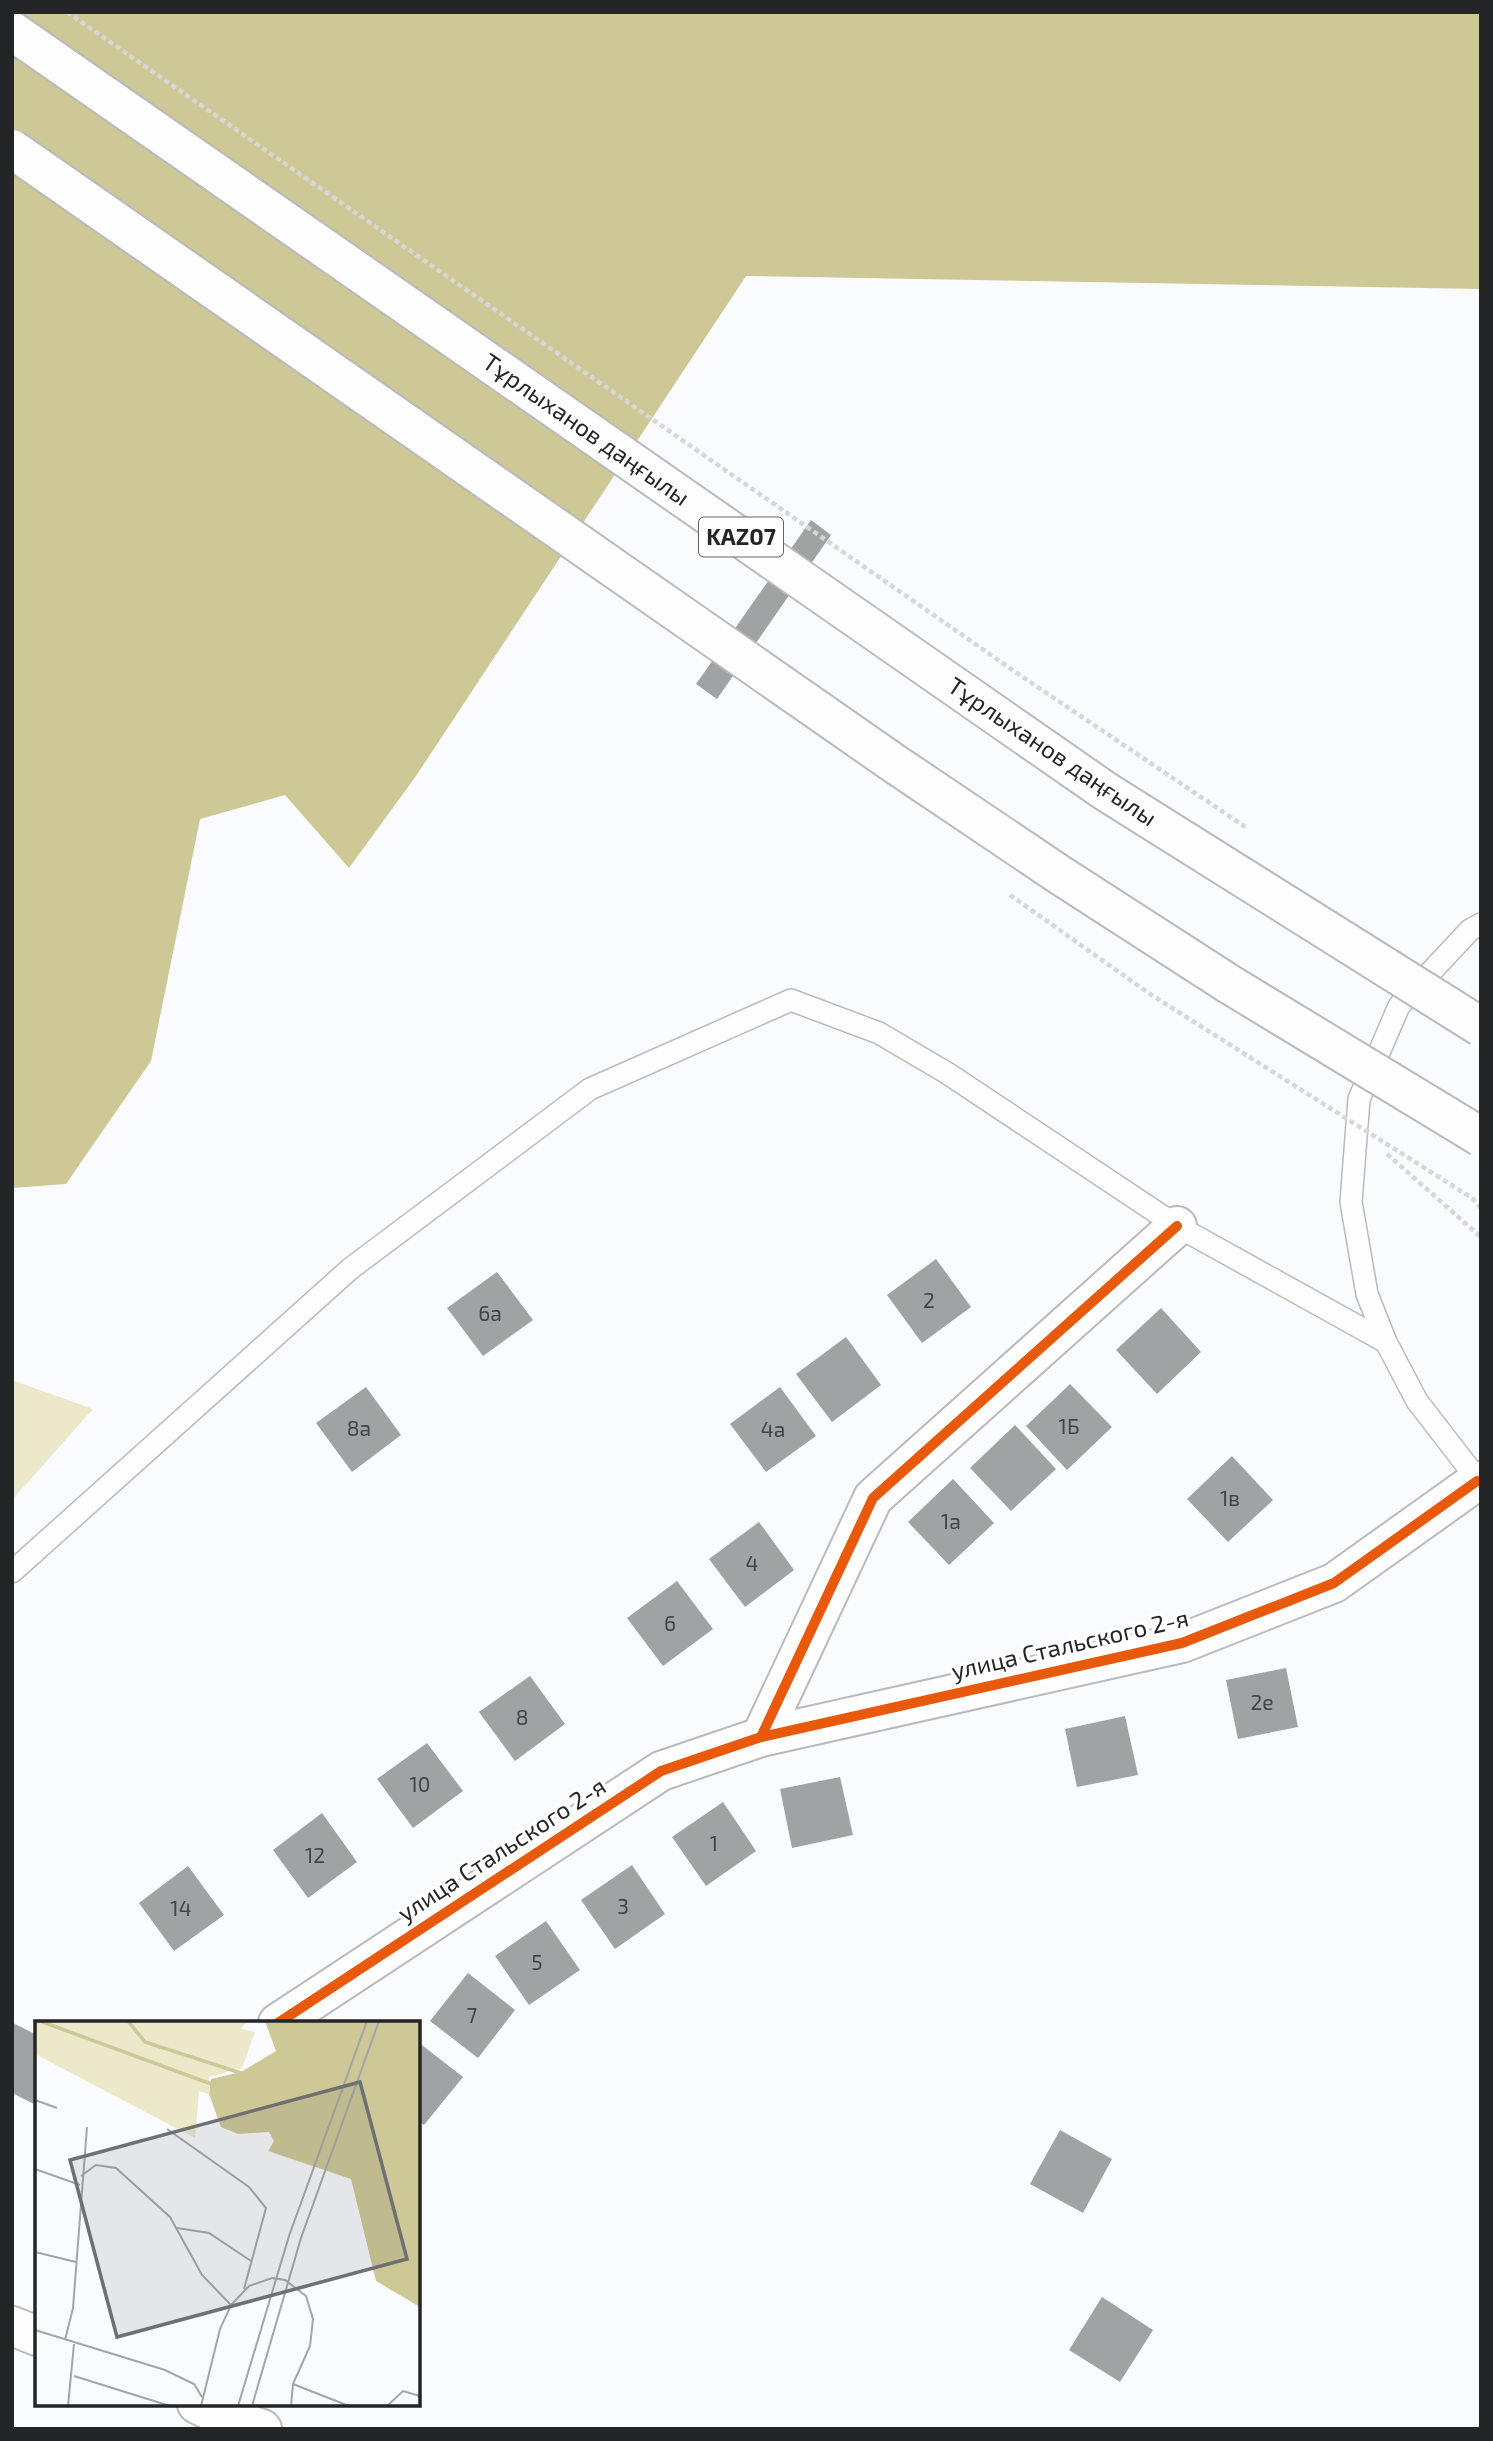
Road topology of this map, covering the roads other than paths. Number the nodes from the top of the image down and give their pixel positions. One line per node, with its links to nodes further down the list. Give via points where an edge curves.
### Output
1 (12, 31): 4 (main road, Тұрлыханов даңғылы / KAZ07, bridge, via 1105,791)
2 (12, 149): 5 (main road, bridge, via 1060,875)
3 (1481, 924): 7 (lane, via 1470,930 1399,1006 1359,1099 1351,1202 1367,1294)
4 (1481, 1027)
5 (1481, 1137)
6 (1177, 1226): 7 (lane); 9 (lane, via 879,1033 792,1000 590,1089 351,1269); 10 (main road, via 873,1498)
7 (1386, 1342): 8 (lane, via 1417,1401)
8 (1479, 1483): 10 (main road, улица Стальского 2-я, via 1334,1583 1182,1643)
9 (12, 1572)
10 (761, 1737): 11 (main road, улица Стальского 2-я, via 661,1771)
11 (281, 2021)
12 (12, 2326): 13 (main road)
13 (35, 2335)
14 (207, 2416): 15 (main road)
15 (262, 2429)

